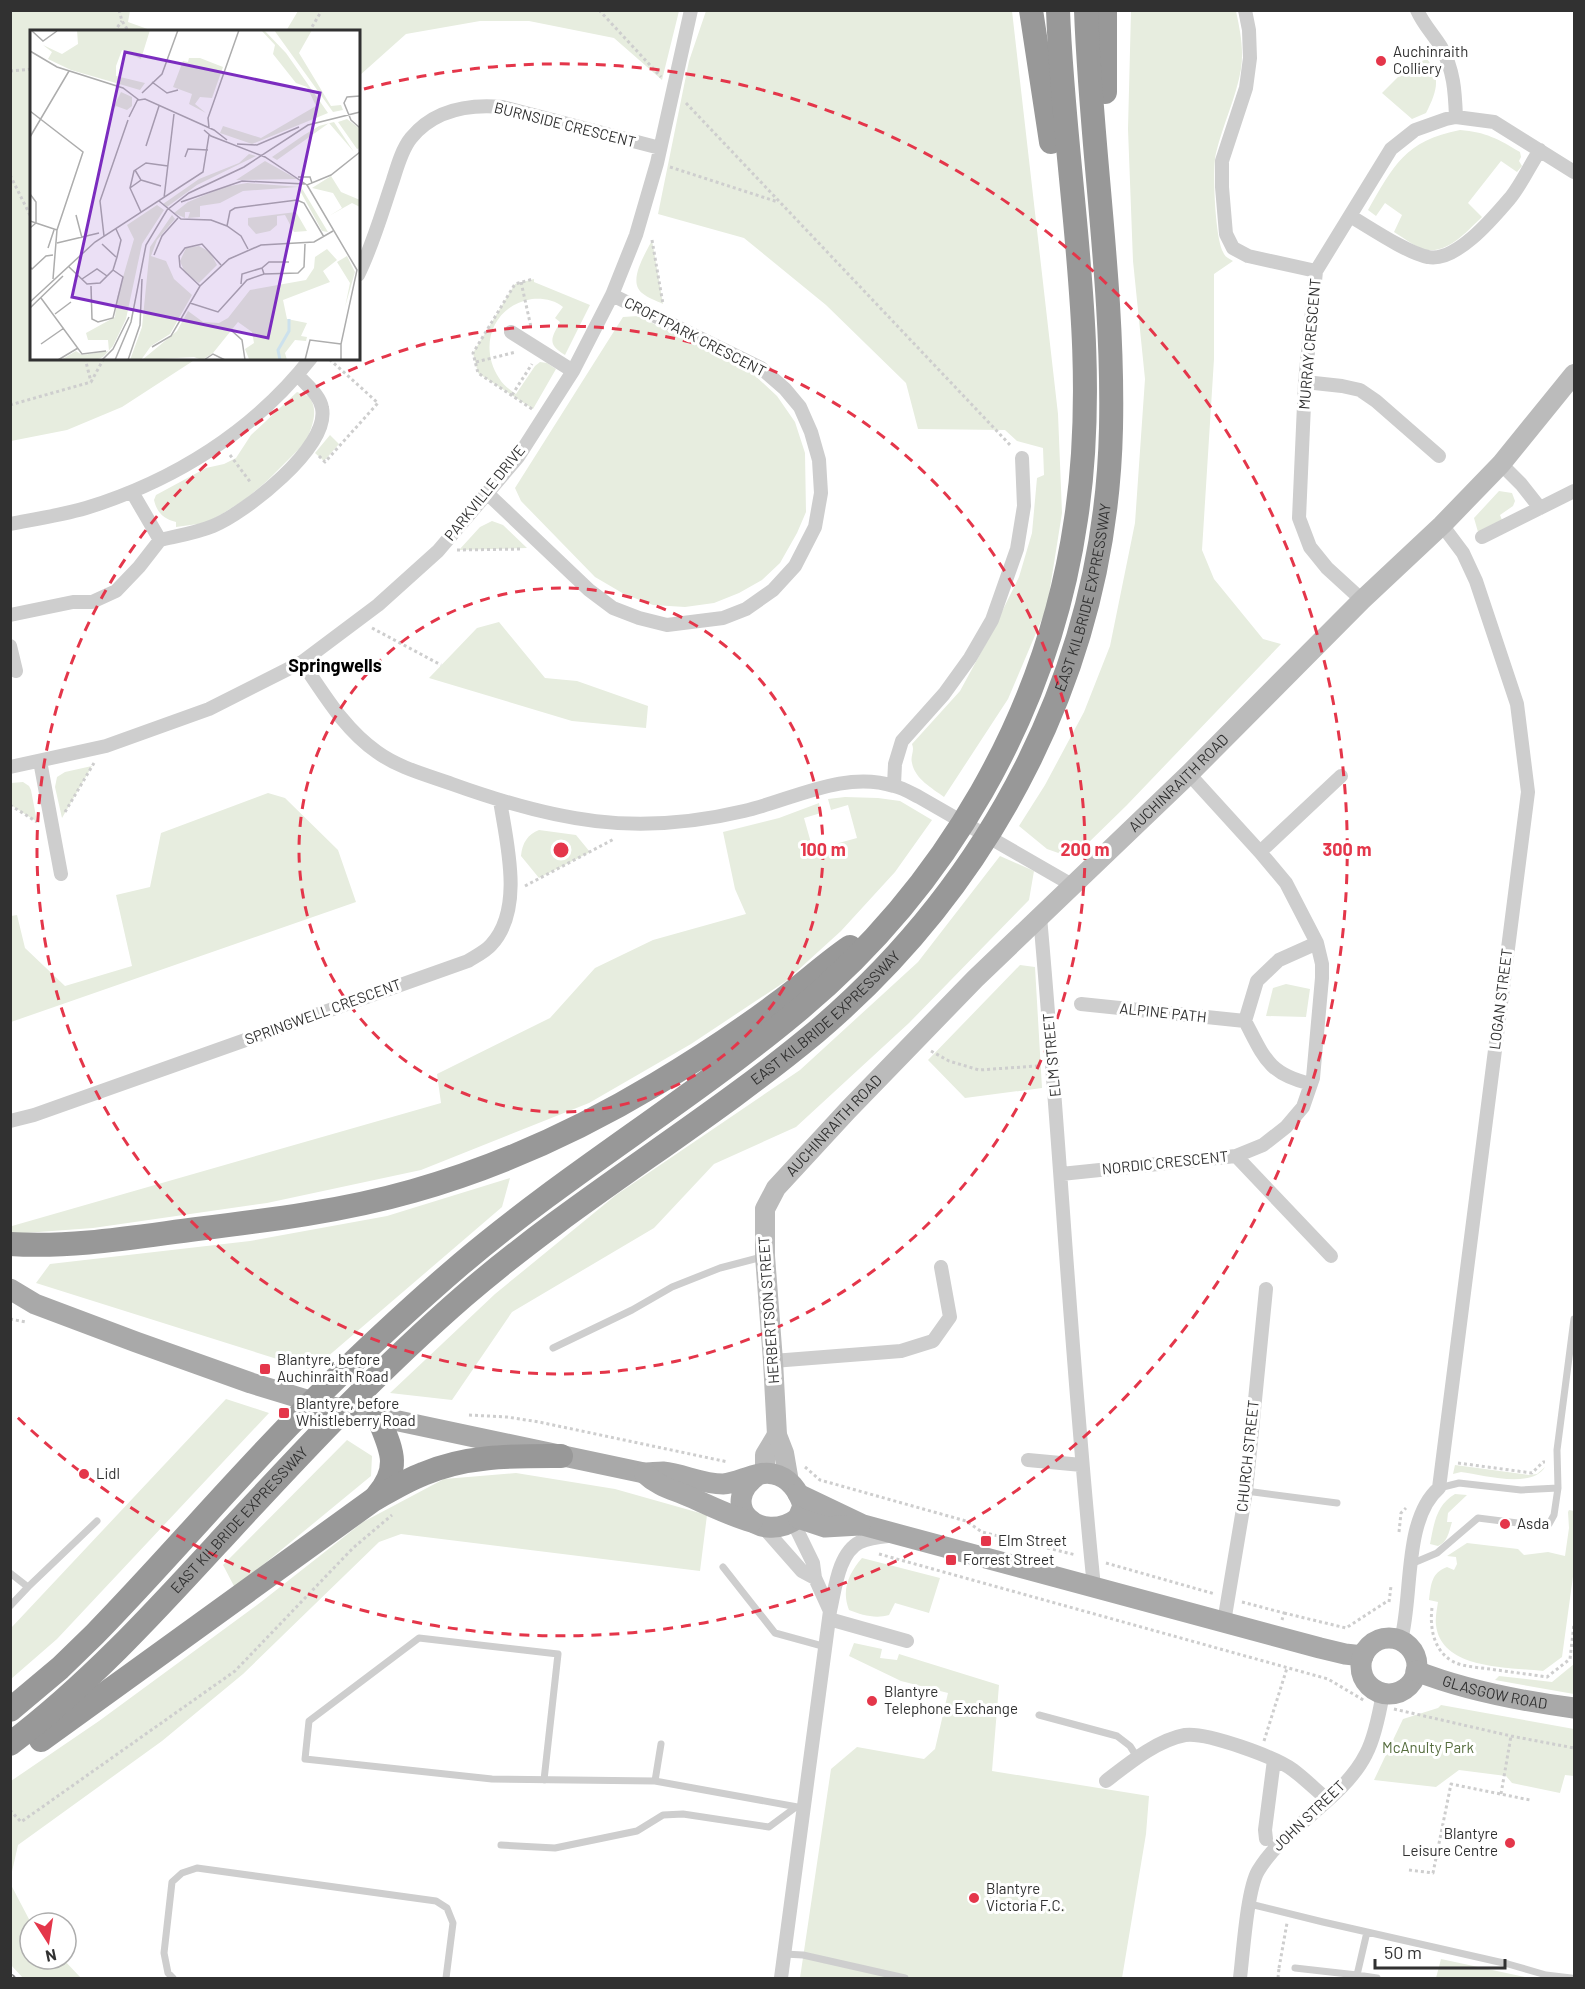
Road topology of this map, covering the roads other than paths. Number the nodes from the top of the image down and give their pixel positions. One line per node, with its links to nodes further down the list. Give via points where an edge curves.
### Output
1 (691, 10): 9 (street, PARKVILLE DRIVE)
2 (1031, 10): 14 (highway, via 1054,160)
3 (1058, 10): 14 (highway, EAST KILBRIDE EXPRESSWAY)
4 (1086, 10): 12 (highway, EAST KILBRIDE EXPRESSWAY)
5 (1106, 10): 12 (highway)
6 (1245, 10): 16 (street, via 1250,58 1247,78 1222,161 1226,234 1233,248 1248,256)
7 (1417, 10): 8 (street, via 1450,66)
8 (1456, 117): 10 (street, MURRAY CRESCENT, via 1494,122); 13 (street, MURRAY CRESCENT, via 1415,130 1391,149)
9 (660, 148): 15 (street, BURNSIDE CRESCENT, via 502,106 456,109 432,119 410,139); 17 (street, PARKVILLE DRIVE, via 636,235)
10 (1540, 150): 11 (street, MURRAY CRESCENT); 13 (street, via 1512,196 1461,247 1444,256 1428,257 1411,250)
11 (1575, 172)
12 (1101, 213): 106 (highway, EAST KILBRIDE EXPRESSWAY, via 1111,387 1109,478 1095,570 1071,662 1044,734 991,831 956,883 904,947 815,1032 759,1077 556,1222 466,1294 314,1439 101,1667)
13 (1350, 216): 16 (street, MURRAY CRESCENT)
14 (1077, 250): 49 (highway, EAST KILBRIDE EXPRESSWAY, via 1085,382 1082,468 1077,518 1060,600 1026,703 993,773 932,869)
15 (360, 270)
16 (1316, 271): 23 (street, MURRAY CRESCENT)
17 (612, 295): 20 (street, PARKVILLE DRIVE); 29 (street, CROFTPARK CRESCENT, via 761,368 800,407 819,460 821,493 815,527 795,566 773,590 746,609 723,618 667,625 613,608)
18 (511, 332): 20 (street)
19 (309, 360): 22 (street)
20 (573, 371): 29 (street, PARKVILLE DRIVE, via 518,457)
21 (1575, 374): 26 (street, AUCHINRAITH ROAD)
22 (298, 375): 28 (street, via 222,443 176,472); 34 (street, via 320,400 323,411 309,447 260,497 214,525)
23 (1305, 381): 24 (street, via 1360,390); 35 (street, MURRAY CRESCENT, via 1299,518 1310,546 1327,568)
24 (1439, 456)
25 (1022, 458): 44 (street, via 1024,506 1017,549 992,621 944,694 902,741)
26 (1501, 464): 30 (street); 32 (street, AUCHINRAITH ROAD)
27 (1575, 491): 30 (street)
28 (132, 492): 31 (street, via 84,508); 34 (street)
29 (488, 494): 38 (street, PARKVILLE DRIVE, via 438,551 378,604)
30 (1540, 508): 33 (street)
31 (10, 524)
32 (1442, 525): 35 (street, AUCHINRAITH ROAD); 78 (street, LOGAN STREET, via 1463,553 1476,581 1517,704 1528,792)
33 (1482, 537)
34 (160, 540): 36 (street, via 116,591 92,602)
35 (1362, 600): 42 (street, AUCHINRAITH ROAD)
36 (10, 615)
37 (10, 646): 39 (street)
38 (302, 662): 40 (street, PARKVILLE DRIVE, via 209,709 159,729 104,747); 45 (street, via 341,717 378,753)
39 (16, 671)
40 (40, 761): 41 (street, PARKVILLE DRIVE); 47 (street)
41 (10, 767)
42 (1189, 774): 46 (street, NORDIC CRESCENT); 48 (street, AUCHINRAITH ROAD)
43 (1341, 776): 46 (street)
44 (894, 785): 45 (street, via 837,784 745,811 642,825 564,818); 48 (street)
45 (500, 801): 55 (street, SPRINGWELL CRESCENT, via 510,894 506,923 491,946 468,961)
46 (1260, 852): 51 (street, NORDIC CRESCENT, via 1286,883)
47 (60, 874)
48 (1072, 885): 50 (street, AUCHINRAITH ROAD)
49 (896, 914): 59 (highway, via 779,1002 658,1083 581,1125 461,1175 414,1191 285,1218 91,1242); 104 (highway, EAST KILBRIDE EXPRESSWAY, via 797,1011 464,1261 331,1384 95,1634)
50 (1040, 917): 57 (street, ELM STREET); 58 (street, AUCHINRAITH ROAD, via 975,979)
51 (1317, 943): 53 (street, via 1279,960 1257,981); 54 (street, NORDIC CRESCENT, via 1322,978)
52 (1081, 1004): 53 (street, ALPINE PATH)
53 (1245, 1021): 54 (street, via 1266,1061 1291,1079)
54 (1311, 1084): 56 (street, NORDIC CRESCENT, via 1303,1107 1286,1127 1263,1145)
55 (10, 1121)
56 (1236, 1156): 57 (street, NORDIC CRESCENT); 61 (street)
57 (1061, 1174): 74 (street, ELM STREET)
58 (776, 1188): 60 (street, HERBERTSON STREET, via 765,1209)
59 (10, 1244)
60 (765, 1256): 68 (lane, via 672,1287); 69 (street, HERBERTSON STREET)
61 (1331, 1256)
62 (941, 1267): 69 (street, via 950,1317 933,1341 901,1351)
63 (10, 1289): 65 (main road)
64 (1266, 1289): 80 (street, CHURCH STREET)
65 (35, 1304): 66 (main road); 70 (main road, via 250,1383)
66 (10, 1308)
67 (1575, 1319): 79 (lane, via 1557,1450)
68 (553, 1348)
69 (773, 1361): 71 (street, HERBERTSON STREET)
70 (378, 1417): 72 (main road); 81 (highway, via 393,1462 387,1485)
71 (777, 1435): 76 (street, HERBERTSON STREET, via 765,1455); 77 (street, HERBERTSON STREET)
72 (561, 1456): 75 (main road); 81 (highway, via 497,1456 455,1463 423,1473)
73 (1028, 1460): 74 (street)
74 (1082, 1466): 93 (street, ELM STREET)
75 (644, 1473): 76 (main road, via 663,1472 723,1484); 85 (main road, via 657,1484)
76 (761, 1474): 77 (main road, via 781,1477); 85 (main road, via 748,1482 741,1494 742,1511)
77 (794, 1488): 83 (main road, via 802,1506); 86 (main road)
78 (1439, 1488): 79 (lane, via 1459,1484 1521,1490); 88 (street, via 1422,1510)
79 (1558, 1488): 88 (lane, via 1549,1524 1478,1518 1437,1553)
80 (1246, 1491): 82 (lane); 96 (street, CHURCH STREET)
81 (373, 1500): 109 (highway)
82 (1337, 1503)
83 (795, 1520): 85 (main road, via 778,1528); 86 (main road, via 825,1527); 91 (street)
84 (97, 1521): 92 (lane)
85 (758, 1525): 91 (street, via 802,1571)
86 (863, 1525): 87 (main road)
87 (899, 1534): 93 (main road); 95 (street, via 870,1538 853,1547 842,1563)
88 (1411, 1564): 97 (street)
89 (723, 1567): 99 (lane, via 775,1633)
90 (10, 1573): 92 (lane)
91 (815, 1578): 95 (street)
92 (28, 1587): 94 (lane)
93 (1094, 1587): 96 (main road)
94 (10, 1605)
95 (829, 1615): 98 (street); 99 (street)
96 (1224, 1622): 100 (main road)
97 (1401, 1640): 100 (main road, via 1377,1641); 101 (main road, via 1412,1649)
98 (907, 1641)
99 (826, 1647): 115 (street)
100 (1363, 1656): 102 (main road, via 1365,1680)
101 (1416, 1671): 102 (main road, via 1404,1689); 103 (main road, GLASGOW ROAD, via 1538,1704)
102 (1381, 1700): 114 (street, JOHN STREET, via 1367,1754)
103 (1575, 1708)
104 (10, 1710)
105 (1039, 1715): 108 (lane, via 1117,1736)
106 (10, 1744)
107 (661, 1744): 112 (lane)
108 (1137, 1757): 110 (street, via 1185,1735 1218,1739); 113 (street)
109 (10, 1760)
110 (1274, 1760): 114 (street, via 1291,1768); 116 (street)
111 (544, 1780): 111 (lane, via 492,1779 305,1760 309,1721 419,1638 558,1654); 112 (lane)
112 (655, 1781): 115 (lane)
113 (1106, 1781)
114 (1328, 1800): 118 (street, JOHN STREET, via 1272,1850 1257,1874)
115 (799, 1807): 117 (lane, via 769,1827 683,1814 663,1815 637,1831 555,1848); 120 (street)
116 (1266, 1839)
117 (501, 1845)
118 (1250, 1904): 119 (lane); 127 (street, JOHN STREET)
119 (1367, 1932): 122 (lane); 129 (lane)
120 (784, 1954): 125 (street); 126 (lane)
121 (1295, 1968): 122 (lane)
122 (1357, 1975): 128 (lane)
123 (173, 1978): 124 (lane, via 168,1973 164,1953 172,1882 197,1868 436,1901 447,1908 453,1923)
124 (446, 1978)
125 (781, 1978)
126 (905, 1978)
127 (1240, 1978)
128 (1377, 1978)
129 (1571, 1978)

